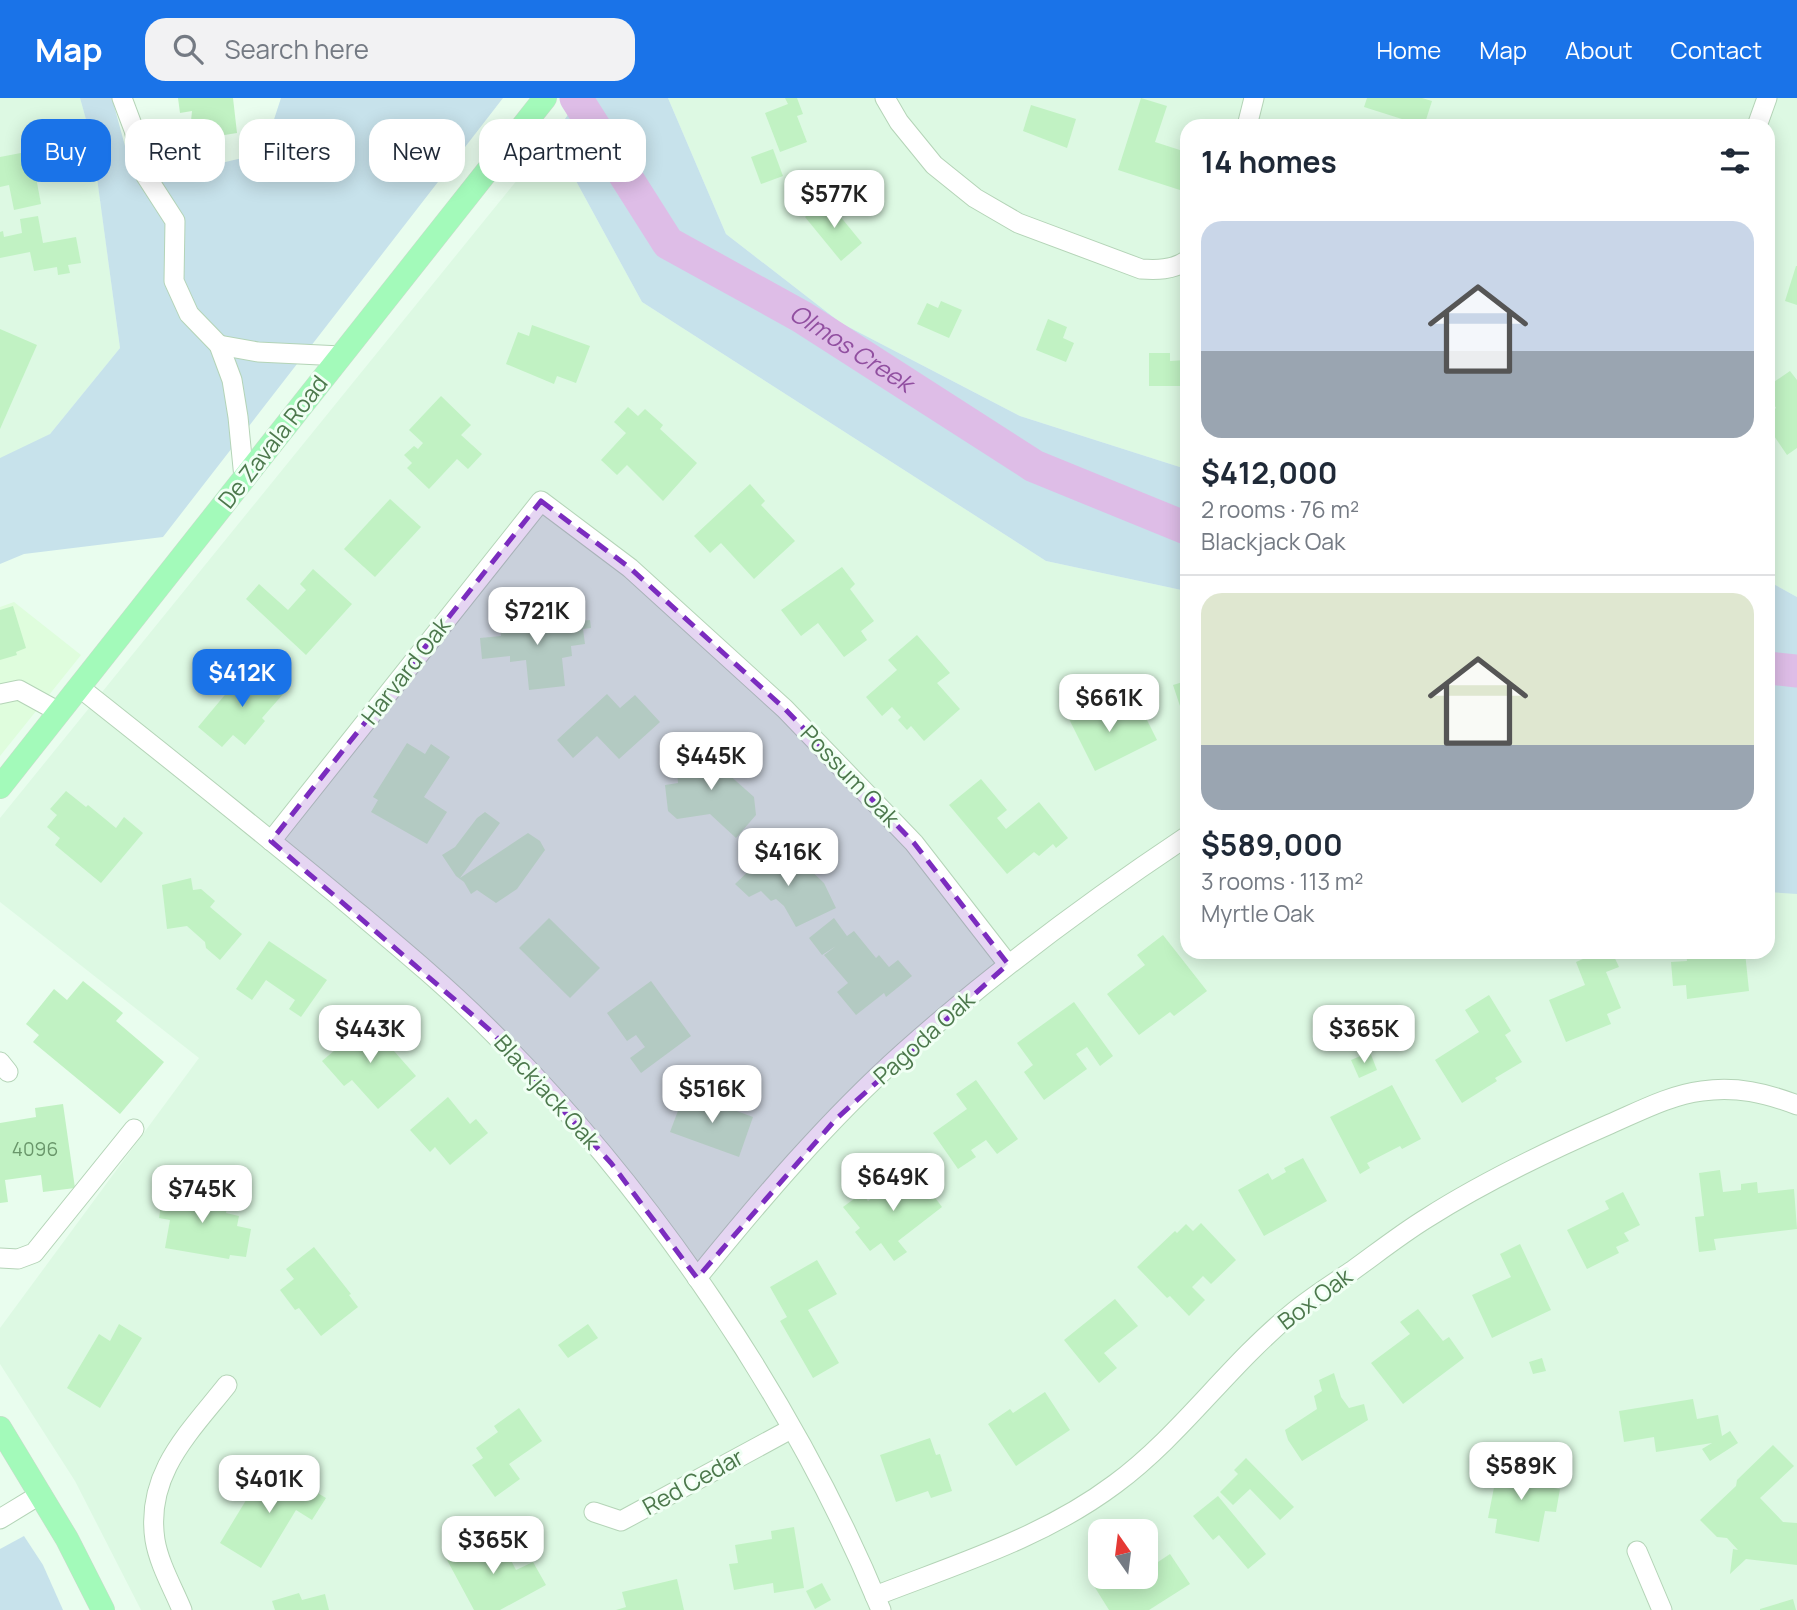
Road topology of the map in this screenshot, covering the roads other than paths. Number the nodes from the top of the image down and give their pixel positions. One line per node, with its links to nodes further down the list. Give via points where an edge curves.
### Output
1 (122, 98): 9 (street, via 145,176 175,221 174,281 189,314)
2 (545, 98): 10 (main road, De Zavala Road)
3 (885, 98): 8 (street, via 934,165 975,198 1018,223 1141,269)
4 (1254, 98): 6 (street)
5 (1768, 98): 7 (street)
6 (1249, 119)
7 (1760, 119)
8 (1180, 266)
9 (219, 345): 10 (street); 11 (street, via 232,380)
10 (341, 356): 11 (main road, De Zavala Road)
11 (244, 478): 13 (main road, De Zavala Road)
12 (541, 500): 17 (street, Harvard Oak); 19 (street, Possum Oak, via 630,568 785,709 914,843)
13 (79, 687): 15 (main road, De Zavala Road); 17 (street, Blackjack Oak)
14 (0, 694): 15 (street, via 19,690)
15 (59, 712): 16 (main road, De Zavala Road)
16 (0, 787)
17 (271, 841): 23 (street, Blackjack Oak, via 433,975 491,1031 611,1163)
18 (1180, 842): 19 (street, Pagoda Oak)
19 (1008, 964): 23 (street, Pagoda Oak, via 903,1053 836,1119)
20 (1797, 1105): 31 (street, Box Oak, via 1754,1091 1700,1091 1665,1100 1556,1147 1427,1217 1290,1314 1155,1451 1088,1503 1044,1529)
21 (134, 1129): 22 (street, via 34,1253 18,1259)
22 (0, 1258)
23 (697, 1278): 26 (street, Blackjack Oak)
24 (227, 1385): 33 (street, via 173,1453 156,1492 155,1540)
25 (0, 1428): 27 (main road)
26 (791, 1429): 28 (street, Red Cedar, via 621,1521); 31 (street, Blackjack Oak, via 841,1520)
27 (41, 1494): 29 (street); 32 (main road)
28 (594, 1512)
29 (0, 1519)
30 (1637, 1551): 34 (street)
31 (878, 1603)
32 (103, 1610)
33 (182, 1610)
34 (1662, 1610)

